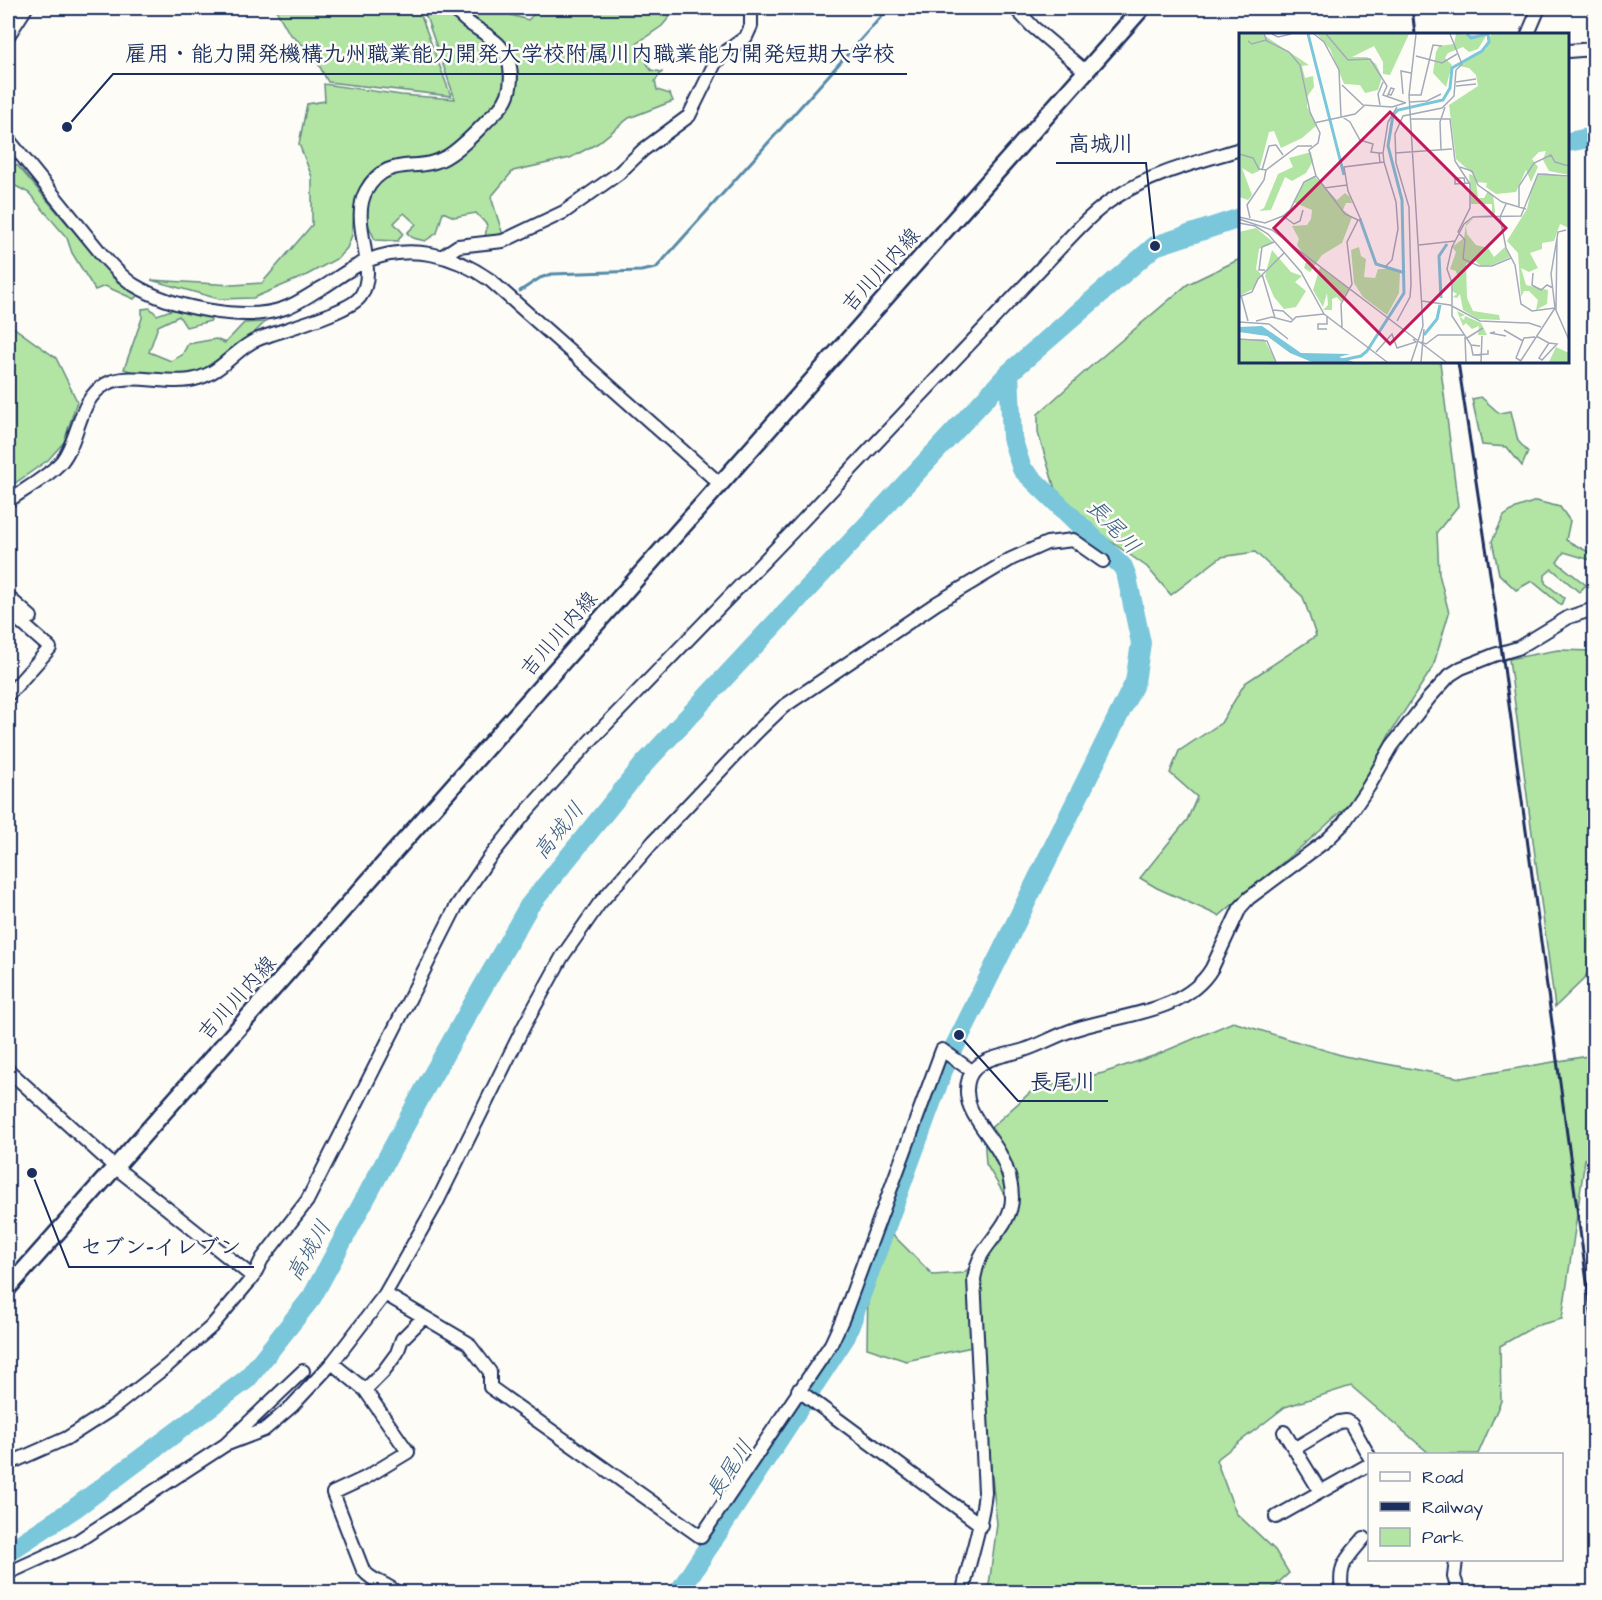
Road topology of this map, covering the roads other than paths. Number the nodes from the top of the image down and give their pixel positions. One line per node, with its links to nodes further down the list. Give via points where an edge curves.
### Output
1 (26, 8): 8 (street)
2 (454, 8): 15 (street, via 502,49 511,82 506,102 443,159 392,167 372,183 362,201 360,221)
3 (752, 8): 14 (street, via 746,37 716,63 689,116 619,173 564,212 503,241 458,246)
4 (1015, 8): 11 (street)
5 (1539, 8): 7 (street)
6 (1142, 9): 11 (main road, 吉川川内線)
7 (1528, 33)
8 (8, 36)
9 (1594, 49): 10 (street)
10 (1569, 51)
11 (1085, 71): 16 (main road, 吉川川内線)
12 (8, 139): 15 (street, via 118,272 164,299 240,315 260,314 285,308)
13 (1239, 149): 27 (street, via 1139,184 1092,216 528,810 456,907 307,1201 262,1259)
14 (443, 256): 15 (street, via 404,252); 16 (street, via 490,280)
15 (366, 261): 17 (street, via 360,298 333,313 253,341 229,362 199,379 118,379 99,388 87,404 63,460)
16 (719, 483): 26 (main road, 吉川川内線)
17 (8, 501)
18 (1102, 561): 29 (street, via 1073,540 1047,543 1011,559 937,603 783,707 756,733 654,841 579,931 529,1017 436,1204)
19 (8, 597): 22 (street)
20 (1594, 609): 25 (street, via 1569,617 1518,648 1450,675 1392,746 1343,824 1240,908 1212,968 1193,991 1172,1002 1077,1028 999,1056)
21 (8, 611): 23 (street, via 50,648)
22 (31, 617)
23 (8, 691)
24 (8, 1070): 26 (street)
25 (972, 1071): 34 (street, via 944,1051 843,1318); 43 (street, via 966,1093 970,1109 1000,1154 1012,1200 1004,1222 982,1254 974,1280 985,1472)
26 (115, 1167): 27 (street); 28 (main road, 吉川川内線)
27 (253, 1278): 39 (street, via 211,1327 112,1409 68,1438)
28 (8, 1288)
29 (385, 1294): 30 (street); 31 (street)
30 (423, 1318): 33 (street); 34 (street, via 468,1343 490,1372 490,1387 701,1538)
31 (332, 1363): 33 (street); 36 (street, via 264,1430)
32 (303, 1371): 36 (street)
33 (365, 1390): 47 (street, via 408,1452 333,1493 363,1570)
34 (804, 1394): 43 (street)
35 (1284, 1432): 37 (street)
36 (225, 1445): 46 (street, via 76,1542)
37 (1294, 1449): 38 (street, via 1346,1421); 41 (street)
38 (1368, 1454)
39 (8, 1464)
40 (1368, 1465): 41 (street)
41 (1320, 1491): 42 (street)
42 (1276, 1517)
43 (981, 1525): 48 (street)
44 (1364, 1538): 49 (street, via 1349,1554 1340,1572)
45 (1456, 1561): 50 (street, via 1454,1577)
46 (8, 1573)
47 (396, 1593)
48 (963, 1593)
49 (1342, 1593)
50 (1459, 1593)

